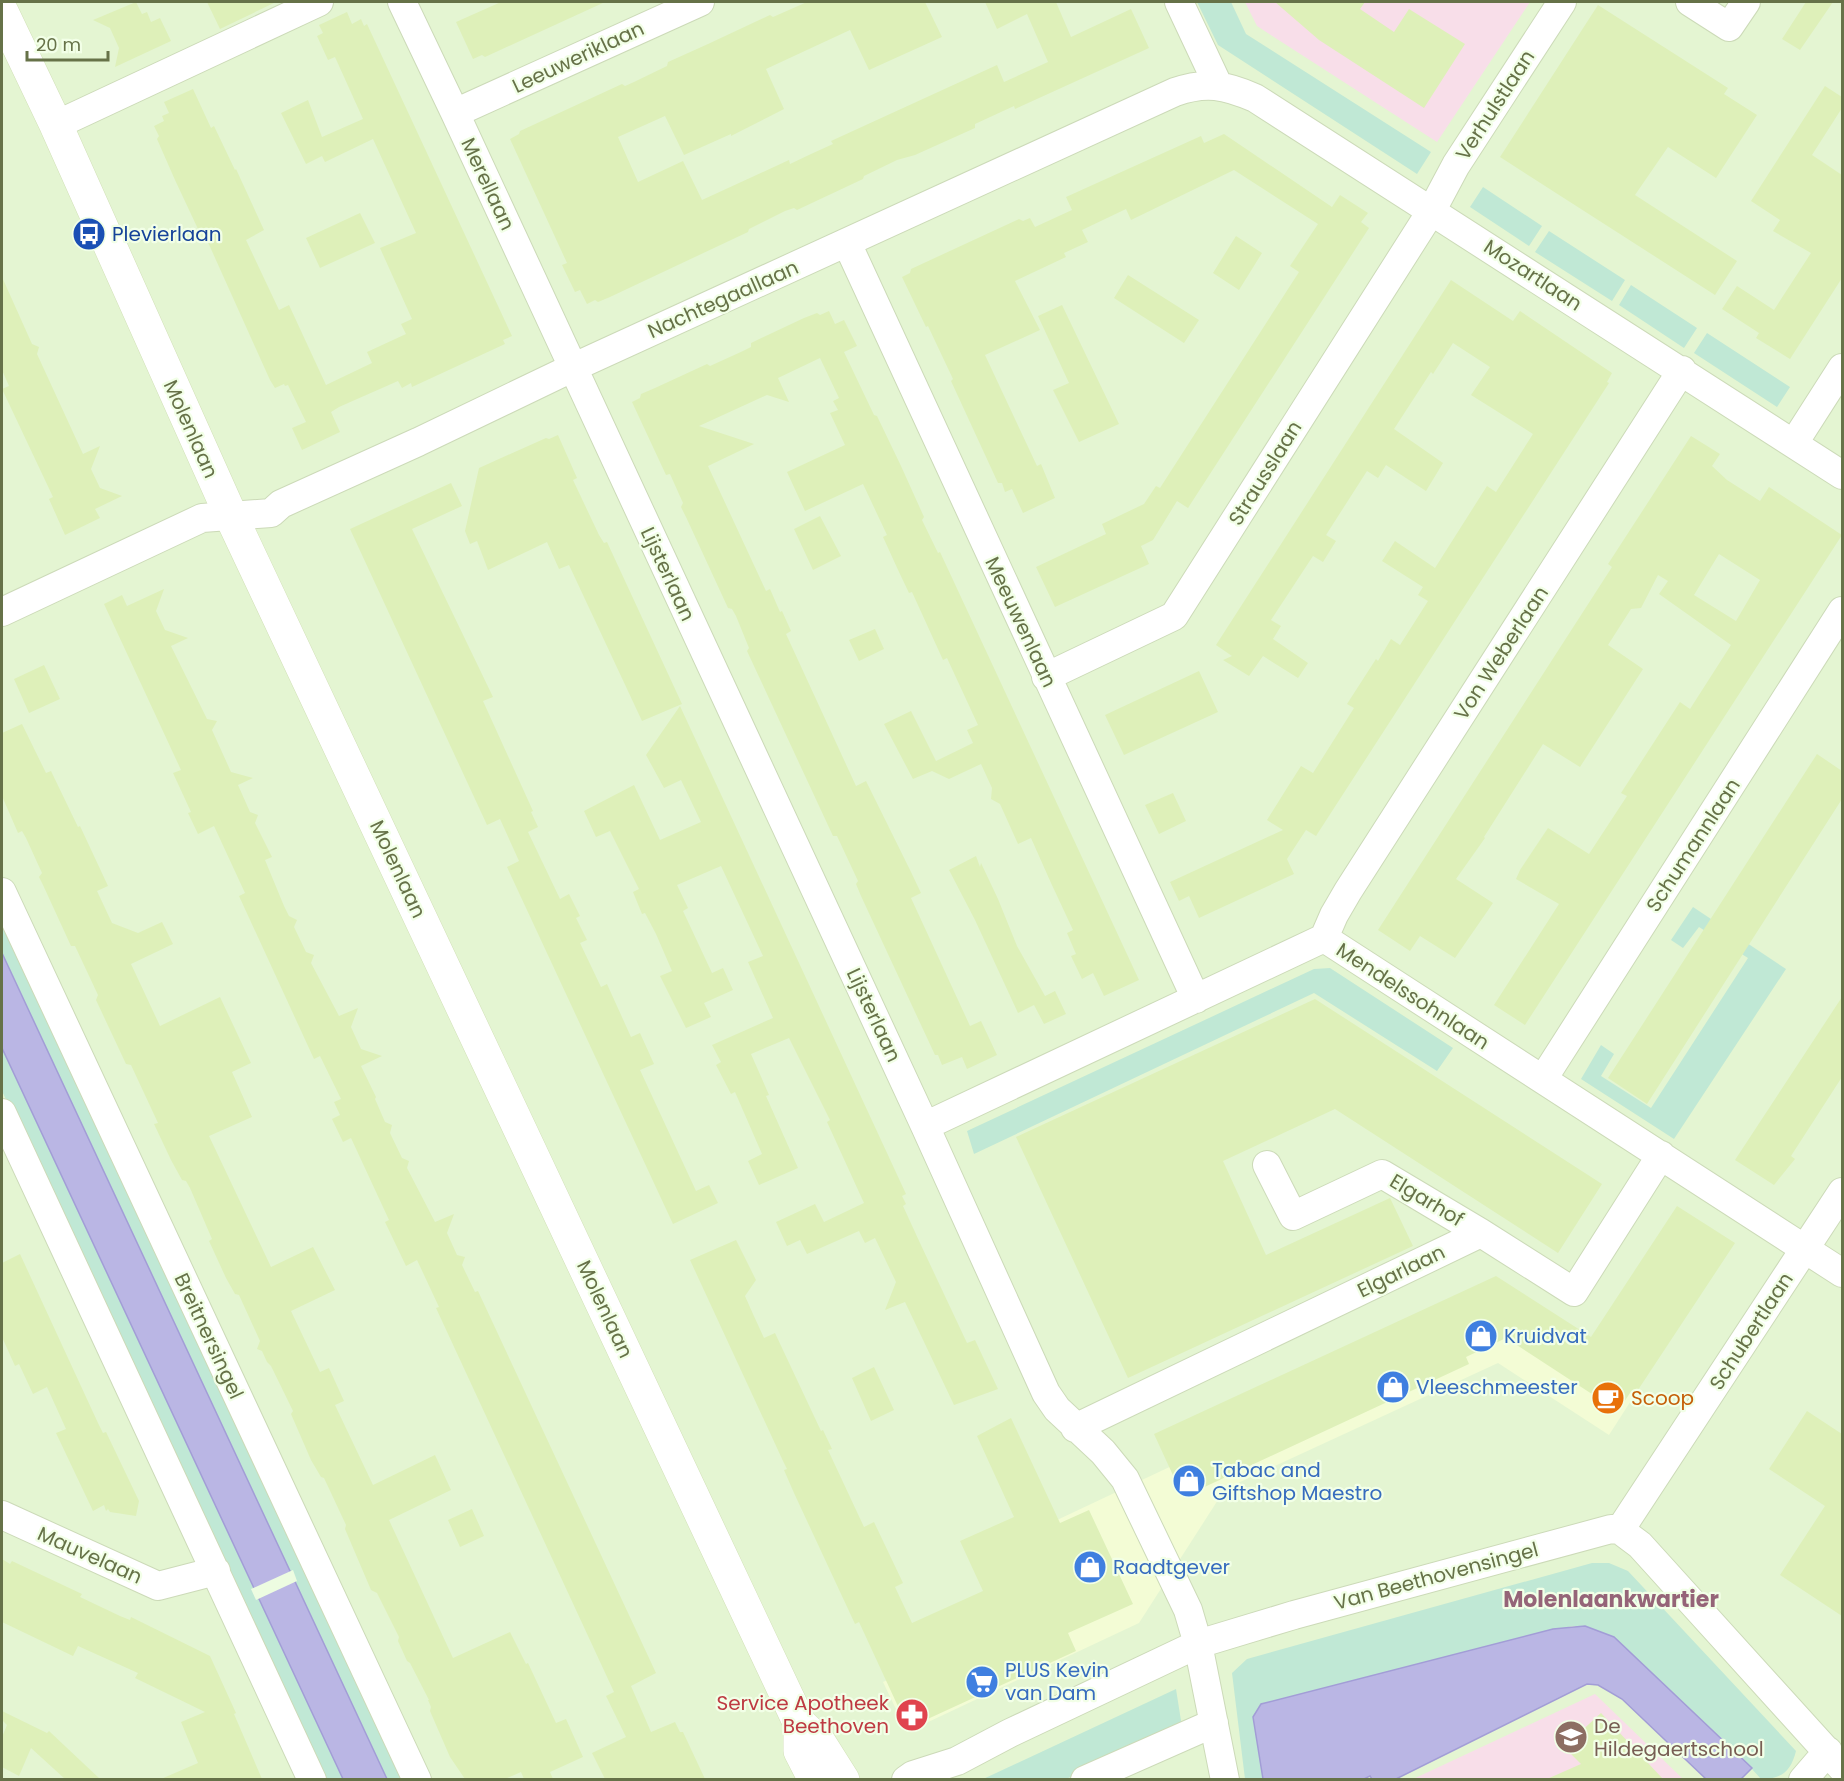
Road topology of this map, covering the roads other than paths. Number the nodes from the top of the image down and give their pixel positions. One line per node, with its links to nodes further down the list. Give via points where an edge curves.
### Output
1 (319, 2): 11 (street)
2 (402, 2): 10 (street, Merellaan)
3 (700, 2): 10 (street, Leeuweriklaan)
4 (1179, 2): 9 (street)
5 (1562, 2): 12 (street, Verhulstlaan, via 1456,165)
6 (1690, 2): 7 (street, via 1729,27)
7 (1746, 2)
8 (2, 12): 11 (main road, Molenlaan)
9 (1218, 85): 12 (street, Mozartlaan, via 1255,98); 13 (street, Nachtegaallaan, via 1175,92)
10 (456, 113): 14 (street, Merellaan)
11 (56, 125): 19 (main road, Molenlaan)
12 (1432, 210): 16 (street, Mozartlaan); 22 (street, Strausslaan, via 1172,618)
13 (847, 243): 14 (street, Nachtegaallaan); 22 (street, Meeuwenlaan)
14 (572, 368): 19 (street, Nachtegaallaan, via 281,504 271,513); 28 (street, Lijsterlaan)
15 (1842, 368): 17 (street)
16 (1682, 370): 17 (street, Mozartlaan); 24 (street, Von Weberlaan, via 1348,891)
17 (1794, 443): 18 (street, Mozartlaan)
18 (1842, 475)
19 (231, 516): 21 (street, Nachtegaallaan, via 202,518); 40 (main road, Molenlaan)
20 (1842, 611): 26 (street, Schumannlaan)
21 (2, 612)
22 (1046, 676): 25 (street, Meeuwenlaan)
23 (2, 892): 45 (street, Breitnersingel)
24 (1324, 938): 25 (street, Mendelssohnlaan); 26 (street, Mendelssohnlaan)
25 (1196, 999): 28 (street, Mendelssohnlaan)
26 (1542, 1079): 29 (street, Mendelssohnlaan)
27 (2, 1113): 38 (street)
28 (925, 1126): 35 (street, Lijsterlaan, via 1046,1393)
29 (1661, 1155): 32 (street, via 1574,1292); 33 (street, Mendelssohnlaan)
30 (1268, 1165): 32 (street, Elgarhof, via 1293,1216 1382,1174)
31 (1842, 1192): 33 (street, Schubertlaan)
32 (1481, 1233): 35 (street, Elgarlaan)
33 (1805, 1249): 34 (street, Mendelssohnlaan); 37 (street, Schubertlaan)
34 (1842, 1273)
35 (1075, 1428): 39 (street, Lijsterlaan, via 1103,1452 1125,1479 1188,1610)
36 (2, 1515): 38 (street, Mauvelaan, via 158,1586)
37 (1620, 1530): 39 (street, Van Beethovensingel, via 1554,1544); 42 (street, via 1640,1545)
38 (216, 1571): 44 (street)
39 (1198, 1644): 41 (street, Lijsterlaan); 43 (street, Van Beethovensingel, via 1010,1733)
40 (801, 1724): 46 (main road, Molenlaan, via 800,1751); 47 (main road, Molenlaan, via 819,1742)
41 (1214, 1724): 49 (street); 50 (street, Lijsterlaan)
42 (1835, 1760): 51 (street)
43 (952, 1770): 48 (street, Van Beethovensingel)
44 (312, 1779)
45 (417, 1779)
46 (815, 1779)
47 (843, 1779)
48 (906, 1779)
49 (1085, 1779)
50 (1225, 1779)
51 (1803, 1779)

